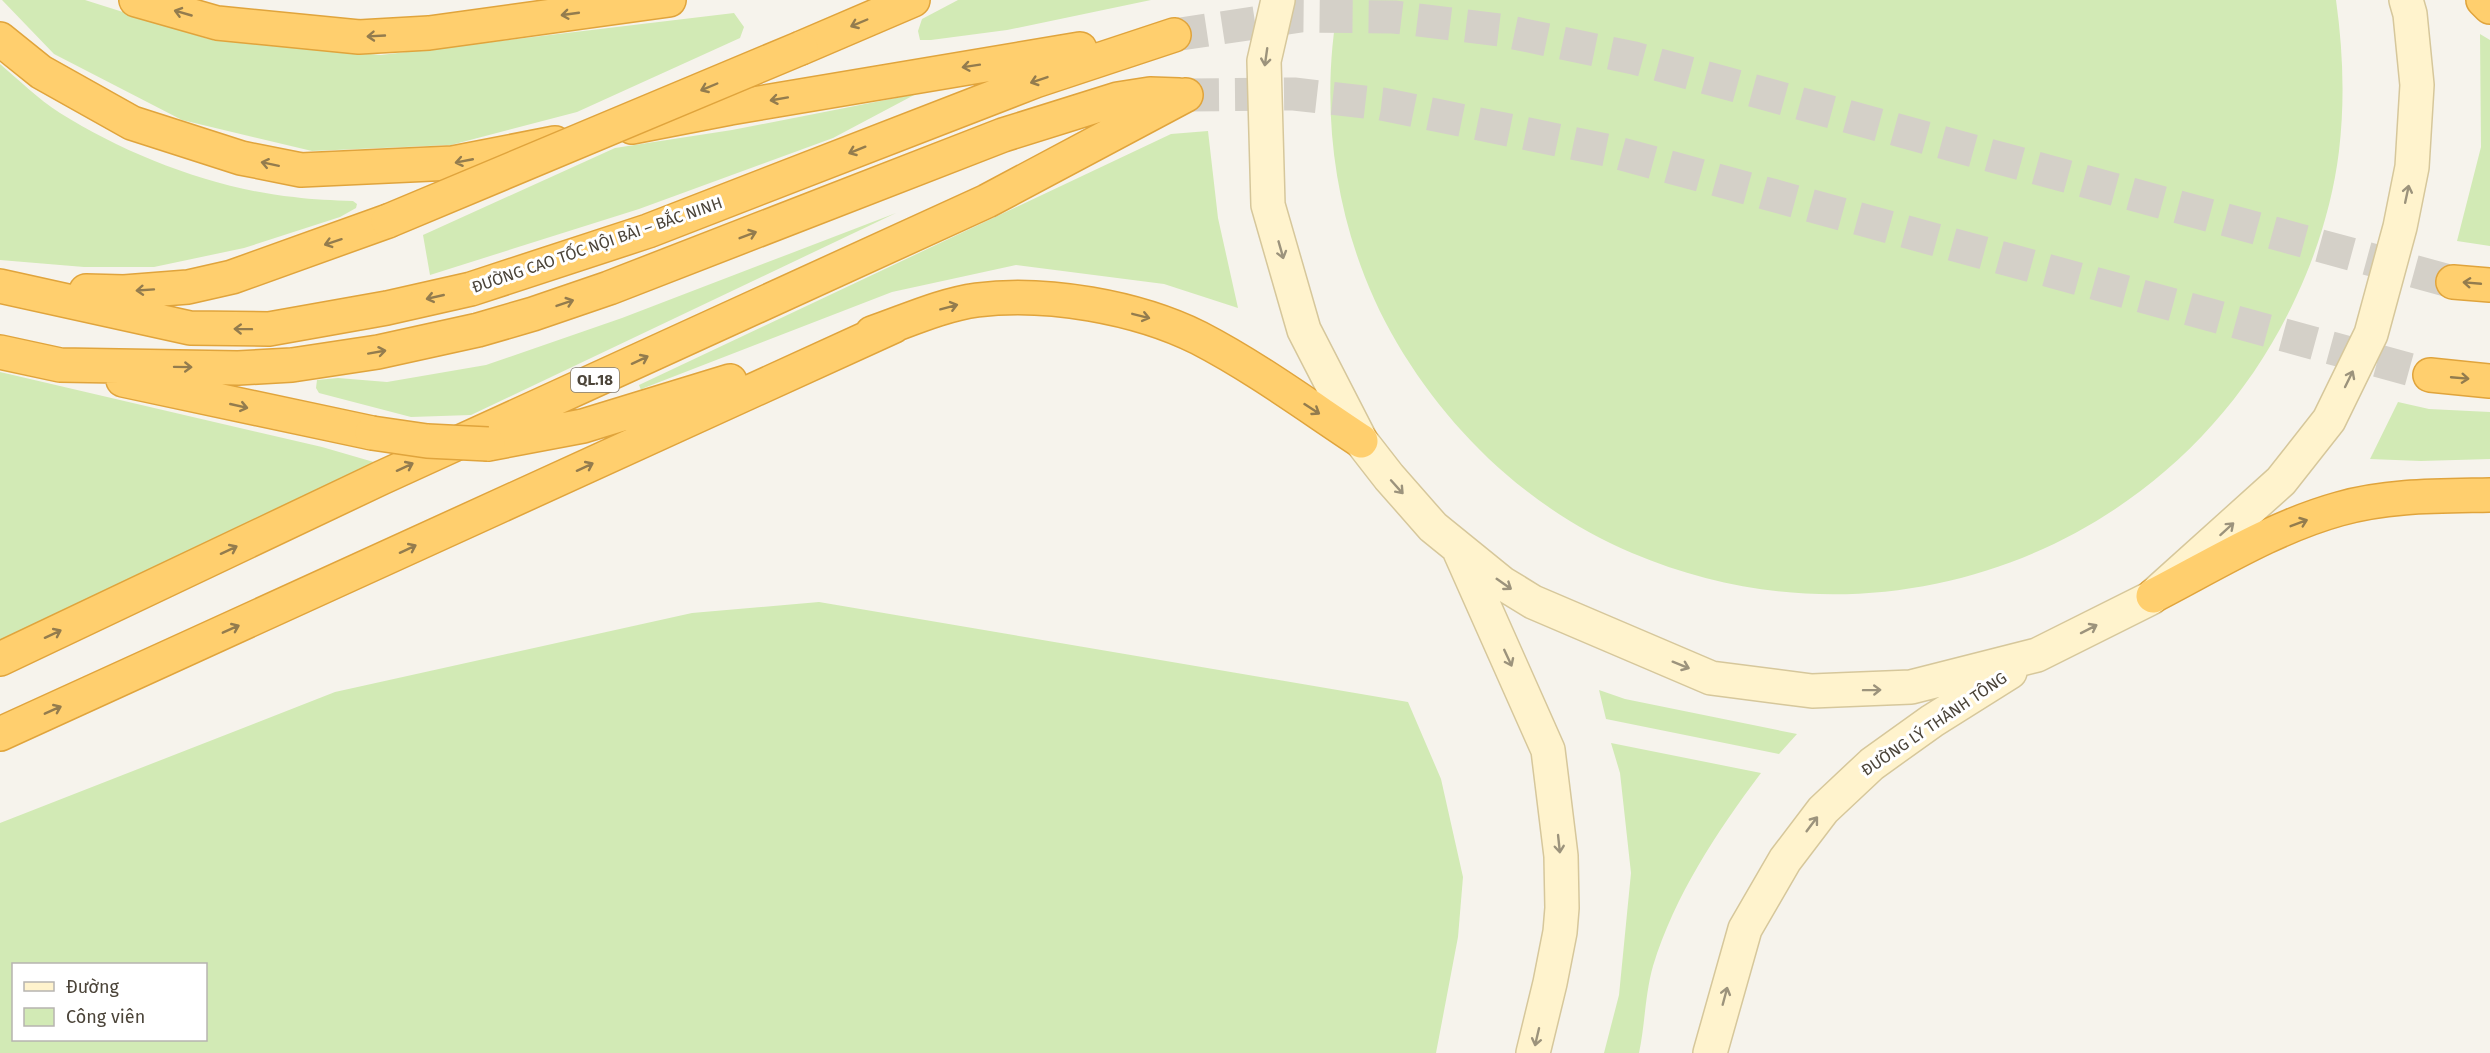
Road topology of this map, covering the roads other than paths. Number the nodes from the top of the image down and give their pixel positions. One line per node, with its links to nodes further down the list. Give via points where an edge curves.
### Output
1 (136, 0): 2 (highway, one-way to 1, via 429,33 359,37 217,23)
2 (669, 0)
3 (913, 0): 9 (highway, one-way to 9, bridge, via 388,221 232,277 188,287 124,292 82,291)
4 (1278, 0): 18 (main road, one-way to 18, via 1264,61 1268,205 1304,330)
5 (2406, 0): 21 (main road, one-way to 5, via 2281,481 2330,420 2371,334 2412,167 2417,85)
6 (2483, 0): 7 (highway)
7 (2490, 7)
8 (0, 39): 12 (highway, ĐƯỜNG CAO TỐC NỘI BÀI – BẮC NINH, via 41,72 132,123 242,158 301,170 453,163 730,108 1174,35 1035,81 648,231 471,289 387,309 269,330 190,328)
9 (0, 278)
10 (2453, 282): 11 (highway, one-way to 10)
11 (2490, 285)
12 (0, 286)
13 (894, 326): 15 (highway, one-way to 13, bridge, via 372,433 488,444 583,426); 18 (highway, one-way to 18, via 975,300 1022,296 1077,302 1149,318 1198,338); 24 (highway, one-way to 13)
14 (0, 352): 15 (highway)
15 (60, 365): 23 (highway, QL.18, via 292,365 378,352 478,330 609,288 1003,135 1118,99 1150,94 1186,95 987,201 381,478)
16 (2430, 375): 17 (highway, one-way to 17)
17 (2490, 381)
18 (1361, 441): 20 (main road, one-way to 20, via 1433,527)
19 (2490, 495): 21 (highway, one-way to 19, via 2294,524 2341,508 2416,496)
20 (1458, 548): 22 (main road, one-way to 22, via 1533,602 1711,678 1812,691 1893,690); 25 (main road, one-way to 25, via 1548,750 1561,856 1562,908)
21 (2152, 596): 22 (main road, one-way to 21)
22 (2037, 655): 26 (main road, ĐƯỜNG LÝ THÁNH TÔNG, one-way to 22, via 1745,929 1785,860 1823,810 1872,764)
23 (0, 659)
24 (0, 734)
25 (1533, 1053)
26 (1710, 1053)

